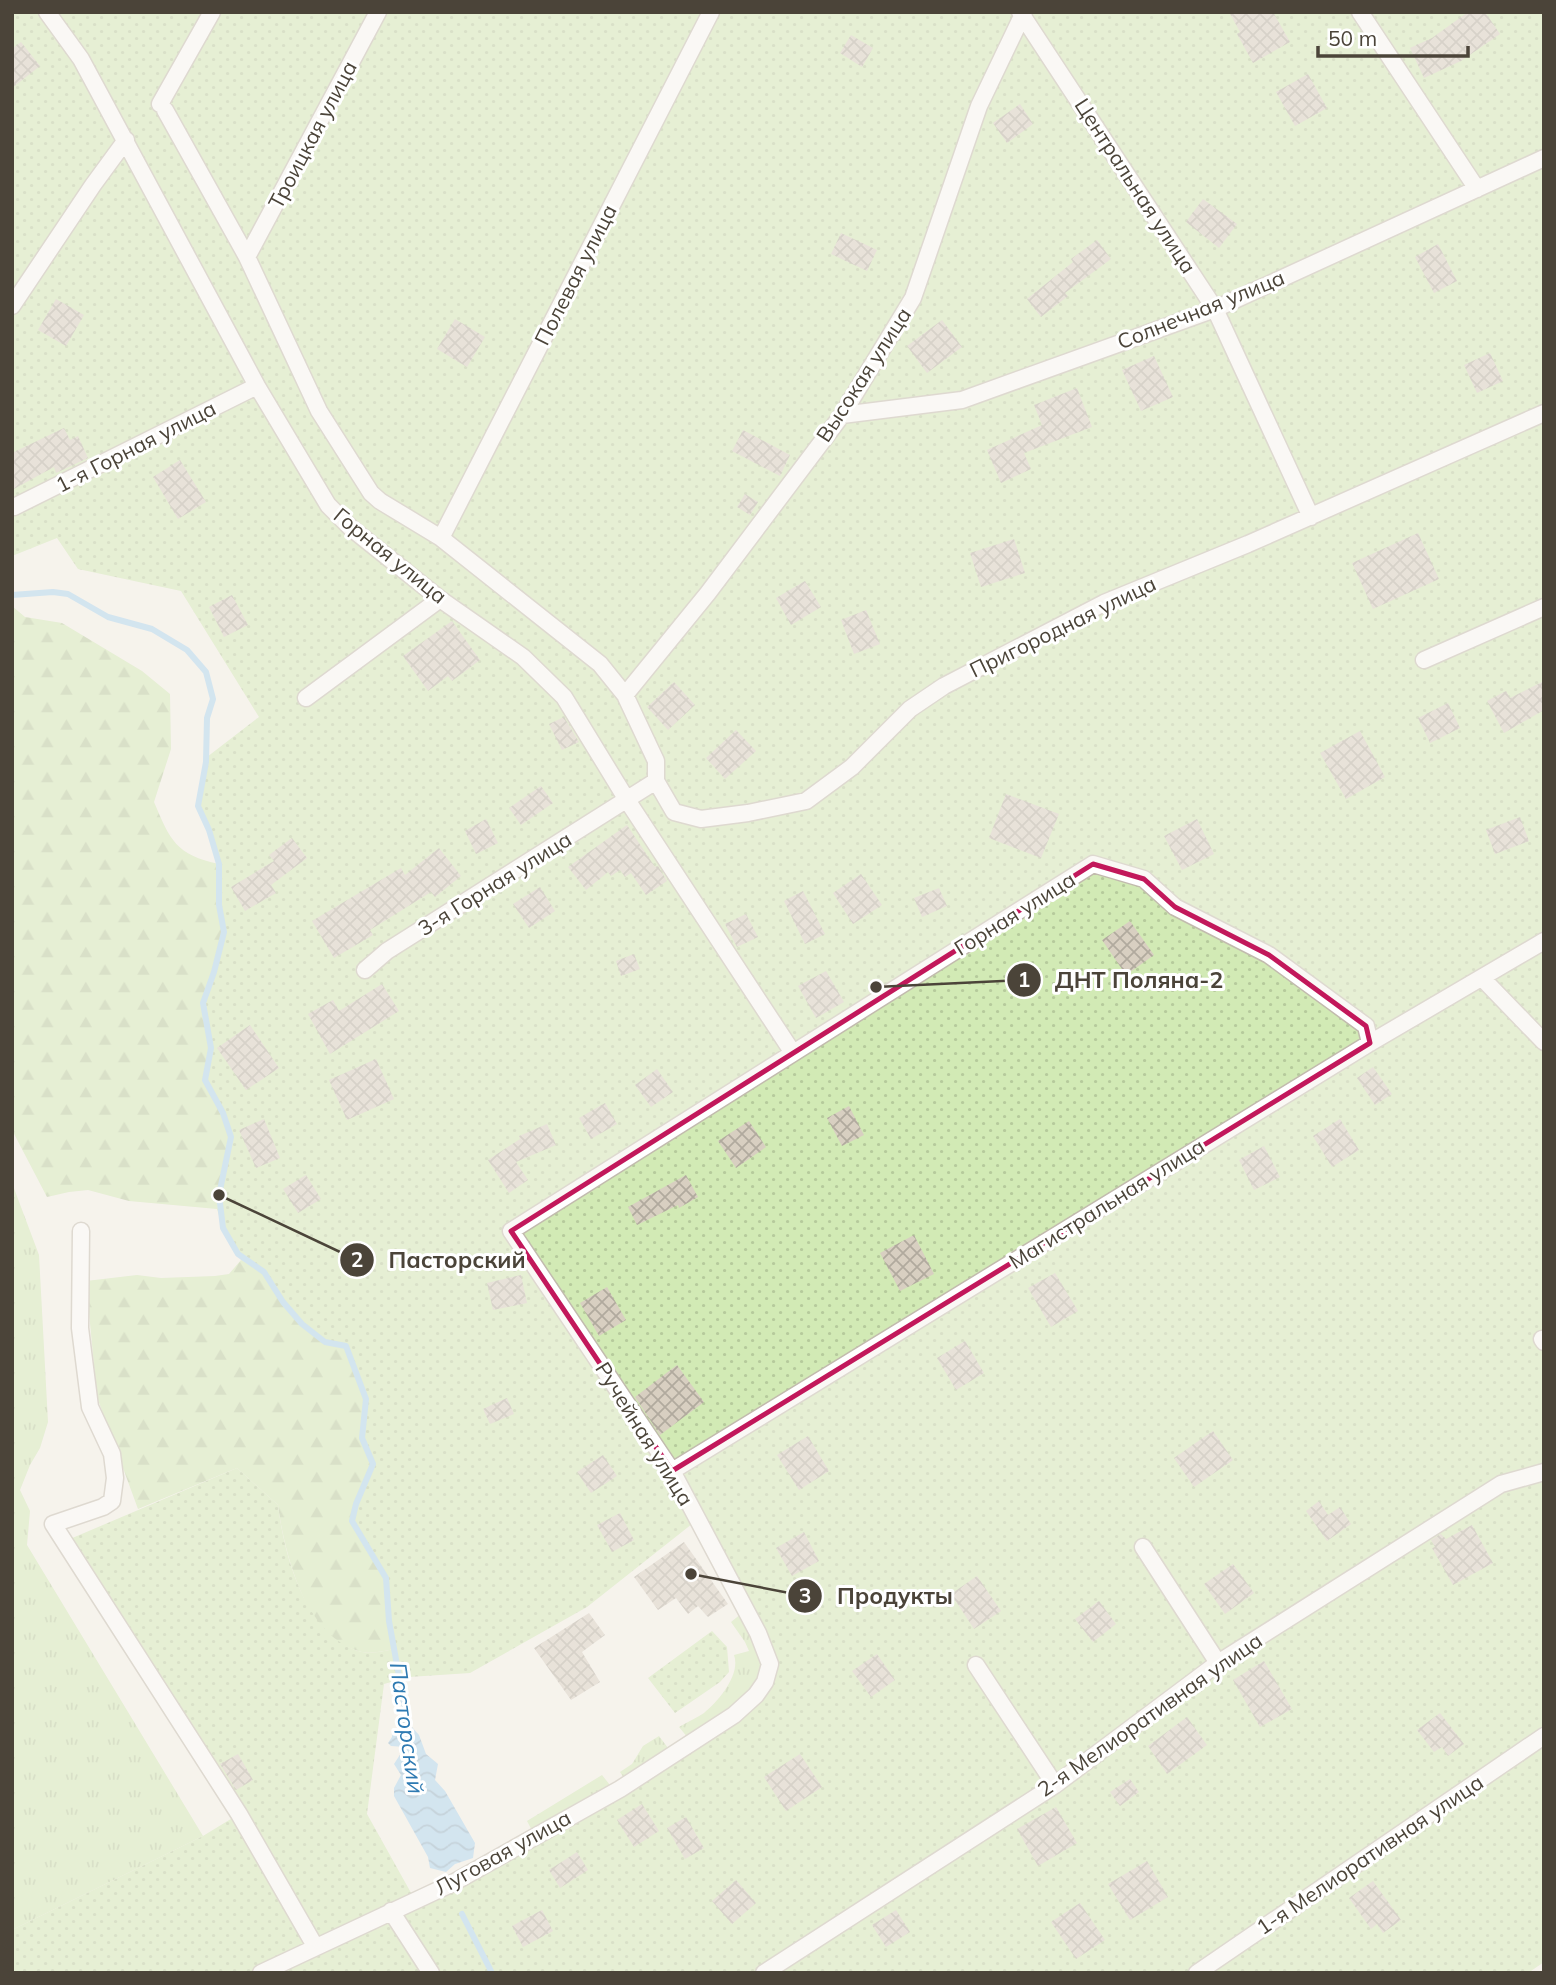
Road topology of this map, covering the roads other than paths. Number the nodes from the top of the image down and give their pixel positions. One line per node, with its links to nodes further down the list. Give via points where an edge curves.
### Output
1 (47, 12): 7 (street, Горная улица, via 81,59)
2 (212, 12): 10 (street, Пригородная улица, via 163,107)
3 (379, 12): 10 (street, Троицкая улица)
4 (711, 12): 18 (street, Полевая улица)
5 (1360, 12): 9 (street)
6 (1022, 13): 12 (street, Центральная улица); 15 (street, Высокая улица, via 979,106 913,298)
7 (126, 140): 11 (street); 13 (street, Горная улица)
8 (1544, 158): 9 (street, Солнечная улица)
9 (1477, 189): 12 (street, Солнечная улица)
10 (247, 257): 18 (street, Пригородная улица, via 319,411 371,493)
11 (12, 306)
12 (1215, 309): 15 (street, Солнечная улица, via 962,400); 17 (street, Центральная улица)
13 (257, 386): 16 (street, 1-я Горная улица); 19 (street, Горная улица, via 328,506)
14 (1544, 413): 17 (street, Пригородная улица)
15 (842, 415): 22 (street, Высокая улица)
16 (15, 507)
17 (1311, 517): 24 (street, Пригородная улица, via 1104,603 944,686 910,709 852,767 806,801 701,819 674,812)
18 (441, 538): 22 (street, Пригородная улица, via 600,664)
19 (440, 599): 23 (street); 25 (street, Горная улица, via 523,657 564,698)
20 (1544, 607): 21 (street)
21 (1424, 660)
22 (625, 695): 24 (street, Пригородная улица, via 656,761)
23 (306, 698)
24 (656, 781): 25 (street, 3-я Горная улица)
25 (627, 800): 27 (street, 3-я Горная улица, via 387,951); 31 (street, Горная улица)
26 (1544, 941): 28 (street, Магистральная улица)
27 (365, 970)
28 (1483, 979): 29 (street); 30 (street, Магистральная улица)
29 (1544, 1042)
30 (1370, 1043): 31 (street, Горная улица, via 1366,1026 1269,955 1175,907 1144,879 1093,864); 34 (street, Магистральная улица)
31 (793, 1053): 33 (street, Горная улица)
32 (81, 1231): 43 (street, via 80,1328 90,1406 112,1454 115,1478 112,1501 53,1524 239,1814)
33 (510, 1231): 34 (street, Ручейная улица)
34 (672, 1471): 39 (street, Ручейная улица, via 770,1664 757,1695)
35 (1544, 1472): 37 (street, 2-я Мелиоративная улица, via 1501,1484)
36 (1143, 1547): 37 (street)
37 (1218, 1663): 41 (street, 2-я Мелиоративная улица)
38 (976, 1665): 41 (street)
39 (734, 1715): 42 (street, Луговая улица, via 620,1789 451,1884)
40 (1544, 1736): 47 (street, 1-я Мелиоративная улица)
41 (1055, 1785): 46 (street, 2-я Мелиоративная улица)
42 (391, 1911): 43 (street, Луговая улица); 45 (street)
43 (315, 1946): 44 (street, Луговая улица)
44 (261, 1973)
45 (431, 1973)
46 (764, 1973)
47 (1196, 1973)

